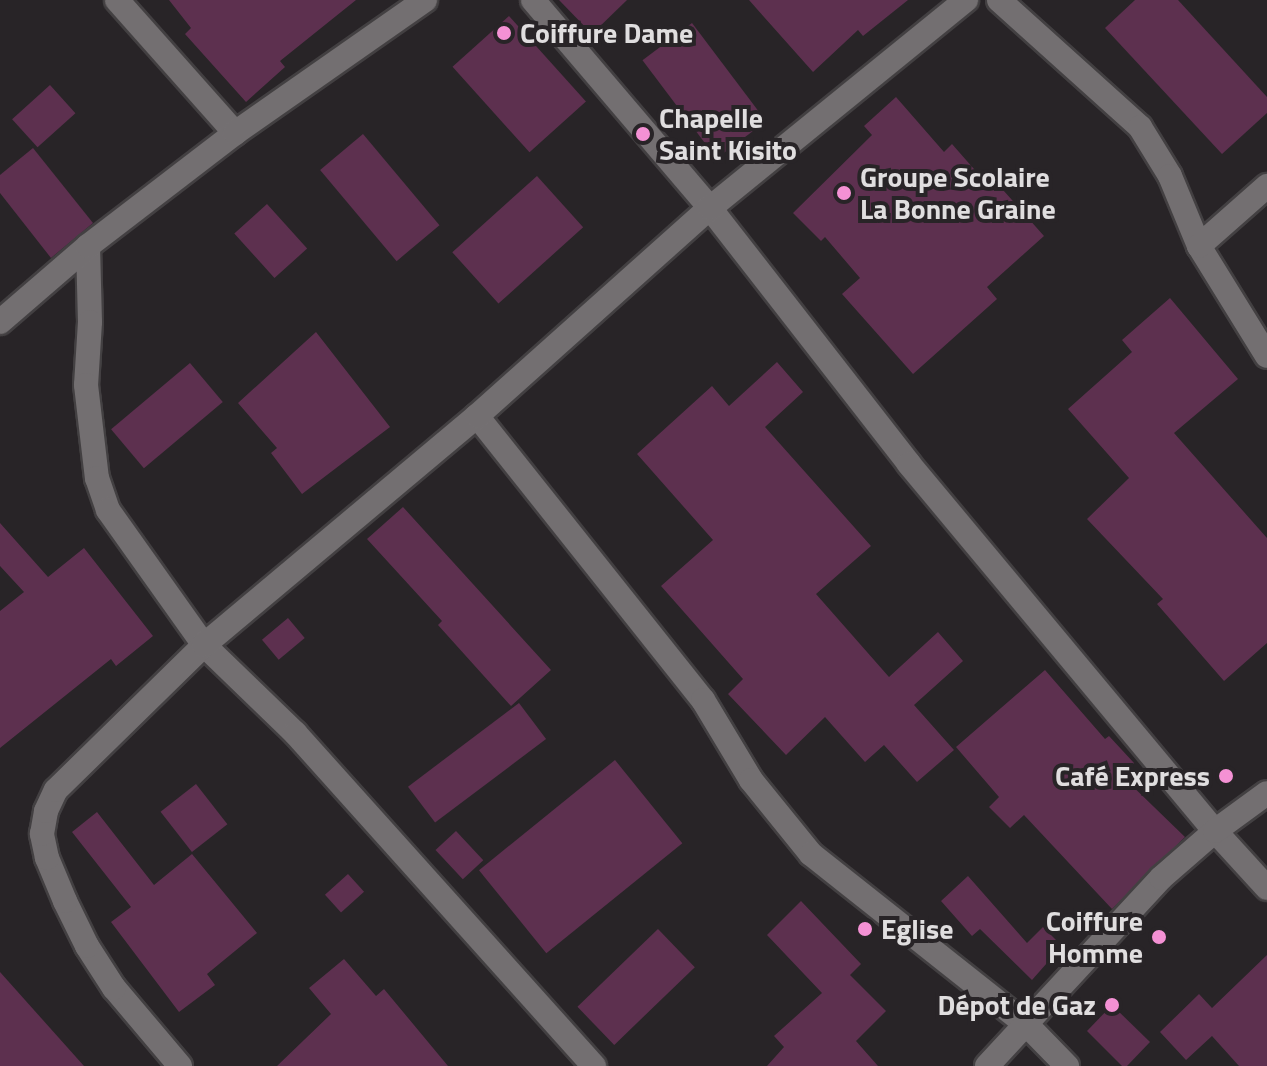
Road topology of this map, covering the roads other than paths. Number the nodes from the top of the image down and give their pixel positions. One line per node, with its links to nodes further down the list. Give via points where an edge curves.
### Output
1 (117, 0): 6 (street)
2 (425, 0): 6 (street)
3 (533, 0): 8 (street)
4 (966, 0): 8 (street)
5 (999, 0): 10 (street, via 1140,127 1170,176)
6 (235, 133): 9 (street)
7 (1267, 186): 10 (street)
8 (710, 208): 13 (street); 16 (street, via 909,464)
9 (88, 246): 11 (street); 14 (street, via 86,385 97,478 108,510)
10 (1199, 246): 12 (street)
11 (0, 322)
12 (1267, 356)
13 (477, 416): 14 (street); 18 (street, via 694,688 751,780 811,854)
14 (204, 645): 19 (street, via 56,790 42,834 47,858 87,946 114,988); 20 (street, via 295,733)
15 (1267, 793): 16 (street)
16 (1215, 831): 17 (street); 18 (street, via 1161,878)
17 (1267, 888)
18 (1028, 1026): 21 (street); 22 (street)
19 (180, 1066)
20 (594, 1066)
21 (987, 1066)
22 (1067, 1066)

